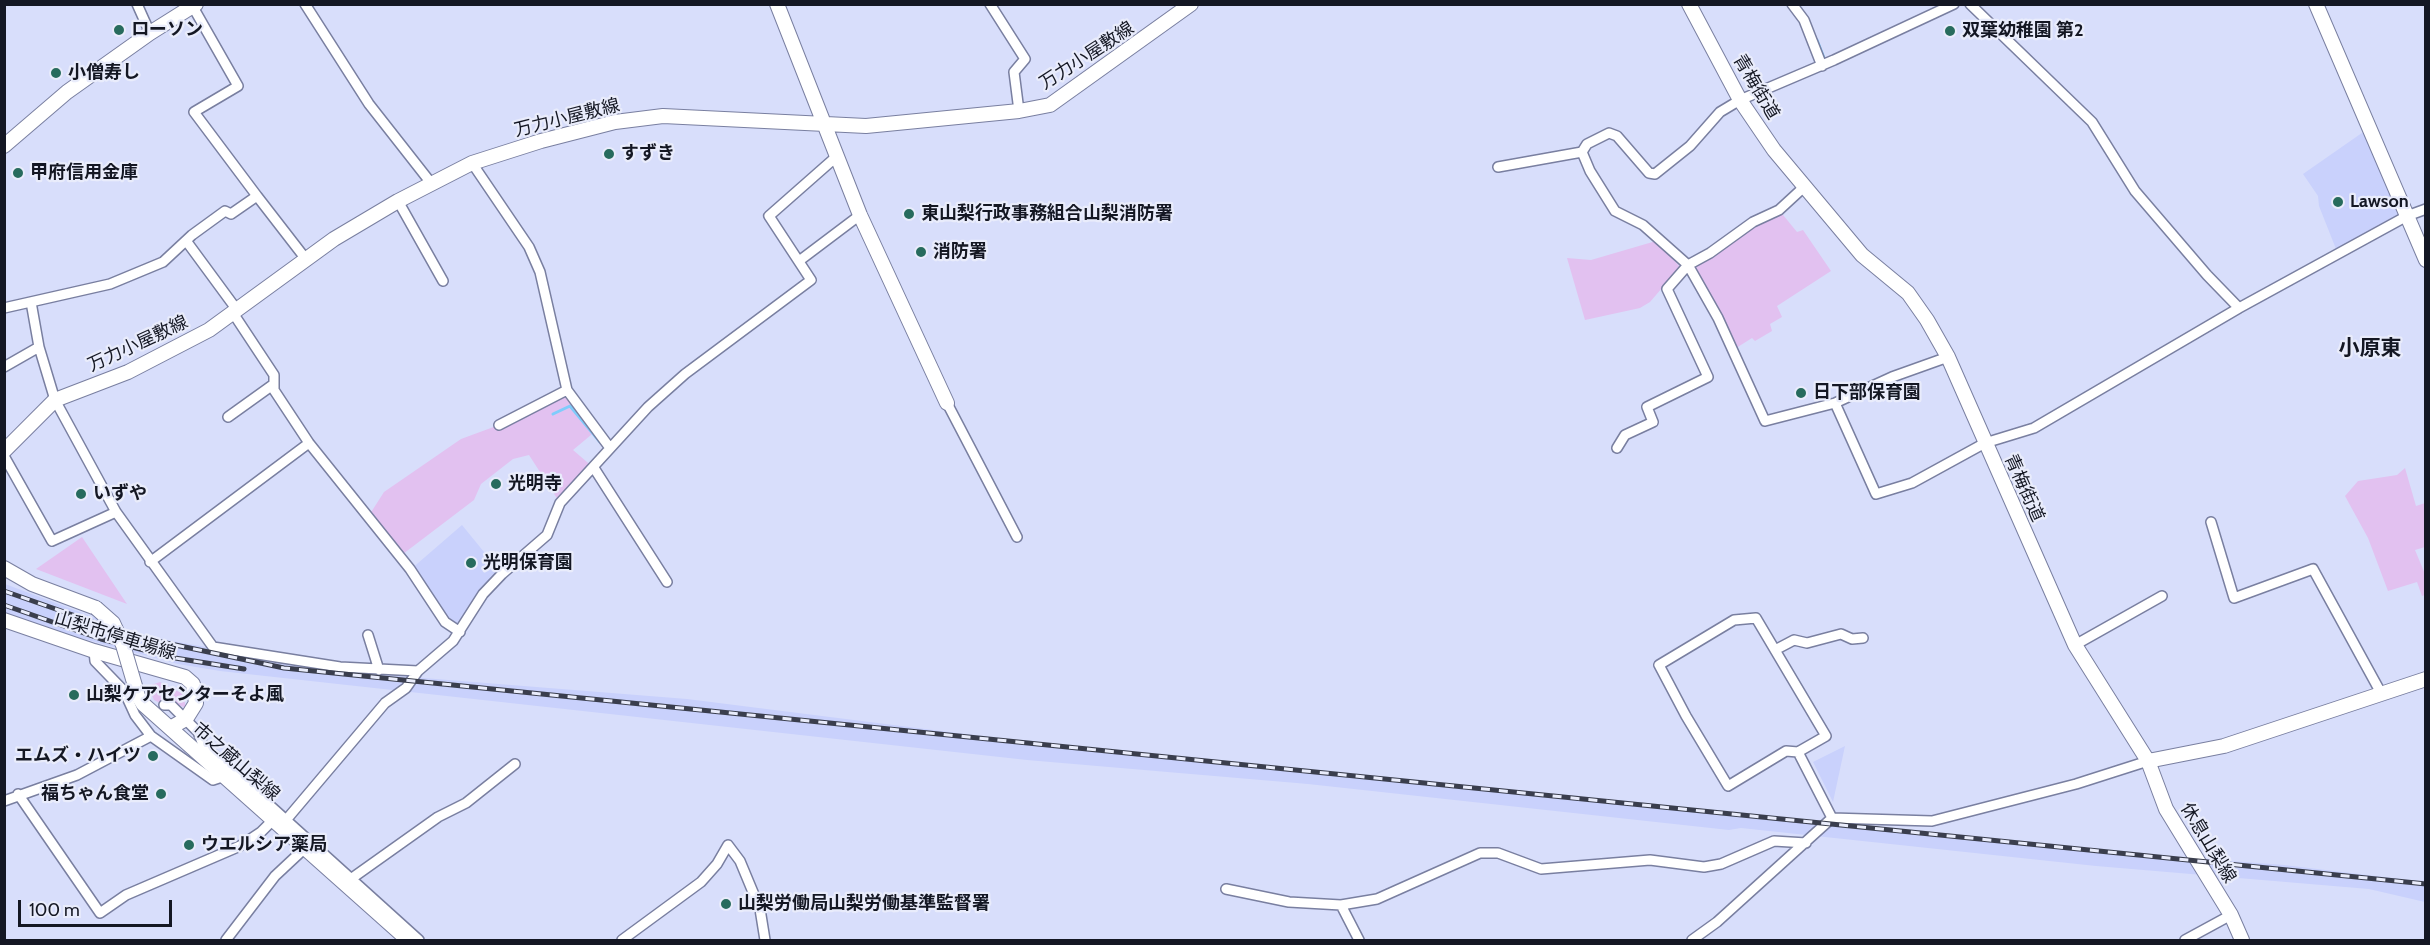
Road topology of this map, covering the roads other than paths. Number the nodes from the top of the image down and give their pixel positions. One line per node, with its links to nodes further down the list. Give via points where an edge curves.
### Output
1 (137, 4): 12 (street)
2 (305, 4): 22 (street, via 369,104)
3 (777, 4): 16 (main road)
4 (990, 4): 15 (street, via 1025,59 1014,72)
5 (1191, 4): 15 (main road, 万力小屋敷線, via 1062,98 1050,105)
6 (1689, 4): 14 (main road, 青梅街道)
7 (1792, 4): 13 (street, via 1804,20)
8 (1954, 4): 13 (street)
9 (1970, 4): 37 (street, via 2092,122 2135,191)
10 (2316, 4): 28 (main road)
11 (195, 5): 12 (main road); 24 (street, via 238,86 194,112)
12 (150, 33): 17 (main road, via 67,92)
13 (1822, 66): 14 (street)
14 (1740, 100): 18 (street, via 1720,112 1690,147 1655,174 1649,173 1617,136 1609,133 1587,144); 23 (main road, 青梅街道)
15 (1019, 111): 16 (main road, 万力小屋敷線, via 866,126)
16 (823, 124): 19 (main road); 20 (main road, 万力小屋敷線, via 663,116 615,122)
17 (5, 144)
18 (1582, 152): 21 (street); 33 (street, via 1615,210 1643,225)
19 (836, 157): 27 (main road); 32 (street, via 769,216)
20 (472, 163): 22 (main road, 万力小屋敷線); 43 (street, via 529,247 540,272)
21 (1498, 167)
22 (431, 183): 25 (main road, 万力小屋敷線)
23 (1804, 187): 33 (street, via 1779,210 1753,222); 40 (main road, 青梅街道, via 1862,255 1908,293)
24 (257, 196): 29 (street, via 231,214 225,211); 30 (street)
25 (398, 201): 30 (main road, 万力小屋敷線); 34 (street)
26 (2426, 209): 28 (street)
27 (860, 214): 32 (street); 45 (main road)
28 (2407, 216): 31 (main road); 37 (street)
29 (187, 242): 35 (street, via 164,261 110,284); 38 (street)
30 (305, 258): 38 (main road, 万力小屋敷線)
31 (2426, 260)
32 (799, 261): 51 (street, via 811,280 685,374 648,406)
33 (1688, 265): 46 (street, via 1718,318 1765,421); 52 (street, via 1667,289 1708,377 1647,407 1653,422 1625,435)
34 (443, 280)
35 (31, 302): 36 (street); 39 (street)
36 (4, 308)
37 (2239, 308): 50 (street, via 2034,428)
38 (235, 312): 42 (street, via 274,375); 44 (main road, 万力小屋敷線, via 165,355)
39 (39, 347): 41 (street); 44 (street)
40 (1948, 357): 46 (street); 50 (main road, 青梅街道)
41 (4, 367)
42 (274, 384): 47 (street); 49 (street, via 274,390)
43 (567, 390): 48 (street); 51 (street)
44 (56, 400): 53 (main road, 万力小屋敷線); 56 (street)
45 (947, 403): 58 (street)
46 (1834, 403): 50 (street, via 1876,494 1912,483)
47 (228, 417)
48 (499, 425)
49 (309, 443): 59 (street); 64 (street, via 410,570 445,622)
50 (1985, 443): 67 (main road, 青梅街道)
51 (610, 448): 55 (street)
52 (1617, 448)
53 (4, 451)
54 (4, 456): 56 (street, via 52,541)
55 (594, 468): 61 (street); 64 (street, via 560,503 547,535 483,594)
56 (116, 512): 59 (street)
57 (2211, 522): 73 (street, via 2234,598 2313,569)
58 (1017, 537)
59 (150, 562): 70 (street, via 213,647)
60 (4, 568): 76 (main road, 市之蔵山梨線, bridge, via 32,584 96,608 113,623 138,696)
61 (667, 582)
62 (2162, 596): 67 (street)
63 (4, 620): 69 (main road, 山梨市停車場線)
64 (460, 632): 71 (street)
65 (369, 635): 70 (street)
66 (1863, 638): 68 (street, via 1841,634 1807,643 1794,640)
67 (2075, 645): 79 (main road, 青梅街道)
68 (1775, 650): 78 (street, via 1826,736); 78 (street, via 1756,618 1734,620 1659,665 1728,786 1786,751)
69 (94, 651): 75 (main road, 山梨市停車場線, via 174,672 190,681 196,698); 77 (street, via 95,661 124,691 135,715)
70 (380, 670): 71 (street)
71 (418, 671): 85 (street)
72 (2426, 679): 73 (main road)
73 (2381, 693): 79 (main road, via 2224,746)
74 (164, 705): 75 (street, via 171,705)
75 (186, 719): 76 (main road); 85 (street, via 198,732 202,745)
76 (170, 728): 81 (main road, 市之蔵山梨線)
77 (152, 736): 81 (street, via 213,780); 82 (street, via 77,775)
78 (1798, 752): 84 (street)
79 (2148, 761): 84 (street, via 1932,821); 91 (main road, 休息山梨線, via 2166,809)
80 (515, 764): 88 (street, via 466,803 420,829)
81 (225, 776): 85 (main road, 市之蔵山梨線)
82 (18, 794): 83 (street); 85 (street, via 100,913 126,895 240,846)
83 (4, 801)
84 (1832, 818): 86 (street)
85 (281, 821): 87 (main road, 市之蔵山梨線); 88 (street)
86 (1806, 843): 90 (street, via 1774,841 1721,864 1704,867 1650,860 1541,868 1498,853 1480,853 1377,899); 98 (street)
87 (306, 847): 88 (main road, 市之蔵山梨線); 92 (street, via 275,876)
88 (348, 881): 93 (main road, 市之蔵山梨線); 94 (street)
89 (1226, 889): 90 (street, via 1289,902)
90 (1341, 905): 97 (street)
91 (2231, 915): 99 (street); 100 (main road, 休息山梨線)
92 (226, 940)
93 (408, 940)
94 (419, 940)
95 (622, 940): 96 (street, via 700,882 728,845 740,861 759,909)
96 (765, 940)
97 (1359, 940)
98 (1692, 940)
99 (2185, 940)
100 (2242, 940)

